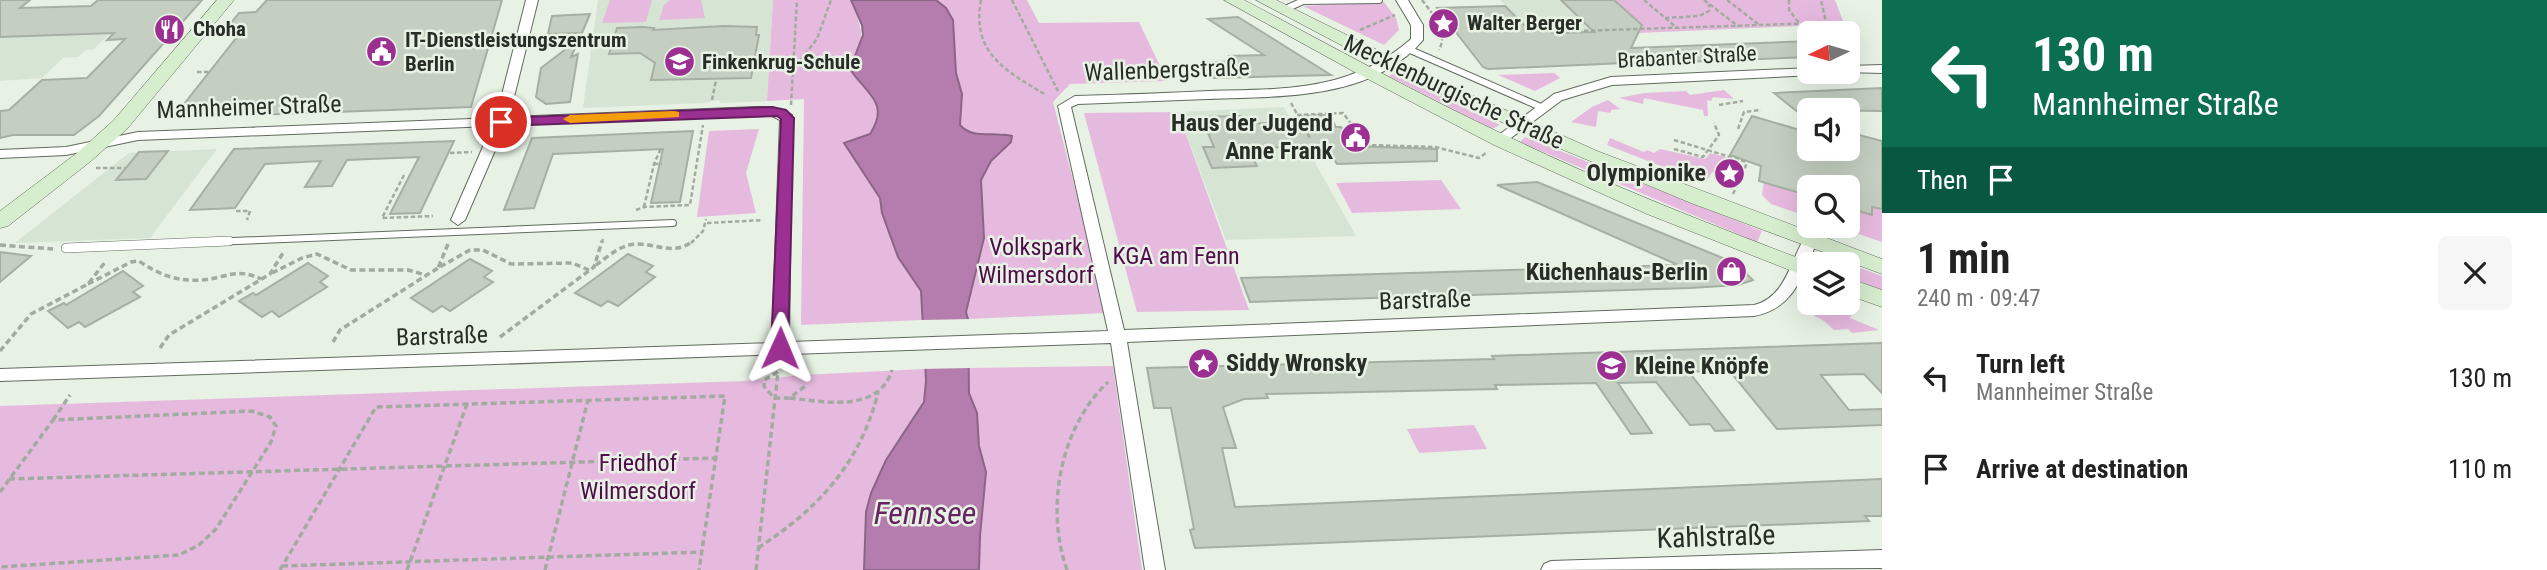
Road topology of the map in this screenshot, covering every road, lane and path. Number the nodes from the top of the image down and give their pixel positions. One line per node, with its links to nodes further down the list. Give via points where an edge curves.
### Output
1 (226, 0): 55 (main road, via 124,121)
2 (532, 0): 48 (street)
3 (797, 0): 32 (path)
4 (831, 0): 32 (path, via 817,39)
5 (981, 0): 39 (path, via 977,24 987,48)
6 (1012, 0): 38 (path)
7 (1233, 0): 35 (main road, Mecklenburgische Straße)
8 (1264, 0): 17 (main road, Mecklenburgische Straße)
9 (1379, 0): 17 (lane, via 1303,1)
10 (1402, 0): 28 (street, via 1419,32)
11 (1644, 0): 19 (path)
12 (1704, 0): 16 (path)
13 (1727, 0): 23 (path)
14 (1789, 0): 20 (path, via 1789,10)
15 (1821, 0): 21 (path)
16 (1709, 4): 19 (path, via 1709,11 1702,15); 24 (path)
17 (1283, 10): 29 (main road, Mecklenburgische Straße)
18 (1397, 15): 27 (path)
19 (1665, 18): 25 (path)
20 (1798, 21)
21 (1826, 21)
22 (1797, 24): 23 (path)
23 (1759, 25): 24 (path)
24 (1738, 26): 25 (path)
25 (1678, 29): 26 (path)
26 (1577, 31)
27 (1353, 32)
28 (1408, 49): 29 (street); 45 (lane)
29 (1385, 62): 35 (street); 51 (main road, Mecklenburgische Straße)
30 (1882, 69): 31 (street)
31 (1860, 70)
32 (792, 71): 43 (path)
33 (197, 72): 34 (path)
34 (210, 72)
35 (1366, 72): 56 (main road, Mecklenburgische Straße); 99 (street, Wallenbergstraße, via 1314,90 1066,104)
36 (1797, 73): 45 (street, Brabanter Straße, via 1611,81 1575,90)
37 (716, 80): 42 (path)
38 (1058, 91)
39 (1046, 95)
40 (1743, 101): 44 (path)
41 (1290, 103): 47 (path)
42 (711, 105)
43 (791, 105)
44 (1718, 105)
45 (1543, 108): 51 (street, Brabanter Straße)
46 (1761, 110): 52 (path, via 1744,112)
47 (1297, 115): 53 (path); 56 (path, via 1343,113 1367,145 1435,147 1479,158)
48 (501, 122): 55 (street, Mannheimer Straße, via 138,136); 80 (street); 102 (street, Mannheimer Straße, via 781,113 787,118)
49 (703, 123): 71 (path, via 690,205)
50 (1714, 123): 59 (path, via 1719,135)
51 (1520, 125): 56 (street, Brabanter Straße); 82 (main road, Mecklenburgische Straße)
52 (1738, 128)
53 (1310, 138)
54 (1674, 140): 59 (path)
55 (99, 144): 62 (street, Mannheimer Straße, via 60,152); 77 (main road)
56 (1494, 146): 87 (main road, Mecklenburgische Straße)
57 (661, 148): 63 (path)
58 (1674, 149): 59 (path, via 1703,157)
59 (1710, 149): 70 (path, via 1747,162)
60 (477, 152): 61 (path)
61 (450, 153)
62 (0, 154)
63 (654, 164): 64 (path); 69 (path)
64 (662, 164)
65 (91, 168): 66 (path)
66 (125, 168)
67 (404, 174): 74 (path, via 382,218)
68 (654, 189): 69 (path)
69 (648, 190): 71 (path)
70 (1732, 197)
71 (644, 207): 73 (path)
72 (236, 211): 75 (path, via 250,211)
73 (629, 213)
74 (433, 216)
75 (247, 220)
76 (763, 220): 90 (path, via 706,221 695,240 684,247 662,250 629,245)
77 (0, 221)
78 (673, 223): 79 (lane)
79 (607, 226): 80 (lane); 90 (path)
80 (455, 227): 81 (lane); 89 (path)
81 (292, 239): 84 (lane); 91 (path)
82 (1810, 240): 86 (street, Barstraße); 88 (main road, Mecklenburgische Straße)
83 (0, 245): 85 (path)
84 (119, 246): 85 (lane); 95 (path)
85 (66, 248)
86 (1808, 252)
87 (1797, 266)
88 (1882, 267)
89 (438, 268): 90 (path, via 470,250 483,250 511,264 572,263); 92 (path)
90 (592, 268): 98 (path)
91 (270, 274): 92 (path, via 321,254 347,270 416,270); 94 (path)
92 (425, 275): 100 (path, via 340,330)
93 (1797, 278): 99 (street, Barstraße, via 1779,300 1765,308 1736,312)
94 (261, 279): 95 (path, via 246,272 179,279 131,261); 101 (path, via 169,335)
95 (88, 284): 103 (path, via 31,314)
96 (1860, 291): 97 (main road)
97 (1882, 299)
98 (500, 337)
99 (1118, 337): 102 (street, Barstraße); 135 (street, Wallenbergstraße)
100 (333, 342)
101 (160, 348)
102 (780, 348): 105 (street, Barstraße)
103 (0, 351)
104 (892, 370): 108 (path, via 891,381)
105 (0, 375)
106 (1108, 382): 134 (path, via 1095,391 1081,417 1059,484 1056,526)
107 (806, 386): 111 (path)
108 (878, 393): 111 (path, via 847,404); 122 (path, via 863,432 820,498 801,518)
109 (70, 396): 114 (path)
110 (774, 398): 110 (path, via 764,380 778,372); 111 (path); 122 (path)
111 (790, 398)
112 (588, 400): 113 (path); 115 (path, via 725,396); 116 (path)
113 (467, 404): 117 (path); 118 (path, via 376,407)
114 (53, 419): 119 (path, via 252,411 270,417 276,426); 120 (path)
115 (716, 458): 116 (path); 123 (path)
116 (572, 462): 117 (path); 124 (path)
117 (444, 468): 118 (path); 126 (path)
118 (340, 470): 119 (path); 129 (path)
119 (251, 472): 120 (path); 128 (path, via 216,529 179,555)
120 (9, 479): 121 (path)
121 (0, 492)
122 (758, 548): 133 (path)
123 (702, 552): 124 (path); 132 (path)
124 (549, 555): 126 (path); 131 (path)
125 (1882, 559): 127 (street, Kahlstraße)
126 (410, 561): 129 (path); 130 (path)
127 (1863, 565): 136 (street, Kahlstraße)
128 (0, 567)
129 (281, 568)
130 (407, 570)
131 (545, 570)
132 (699, 570)
133 (756, 570)
134 (1067, 570)
135 (1155, 570)
136 (1551, 570)

